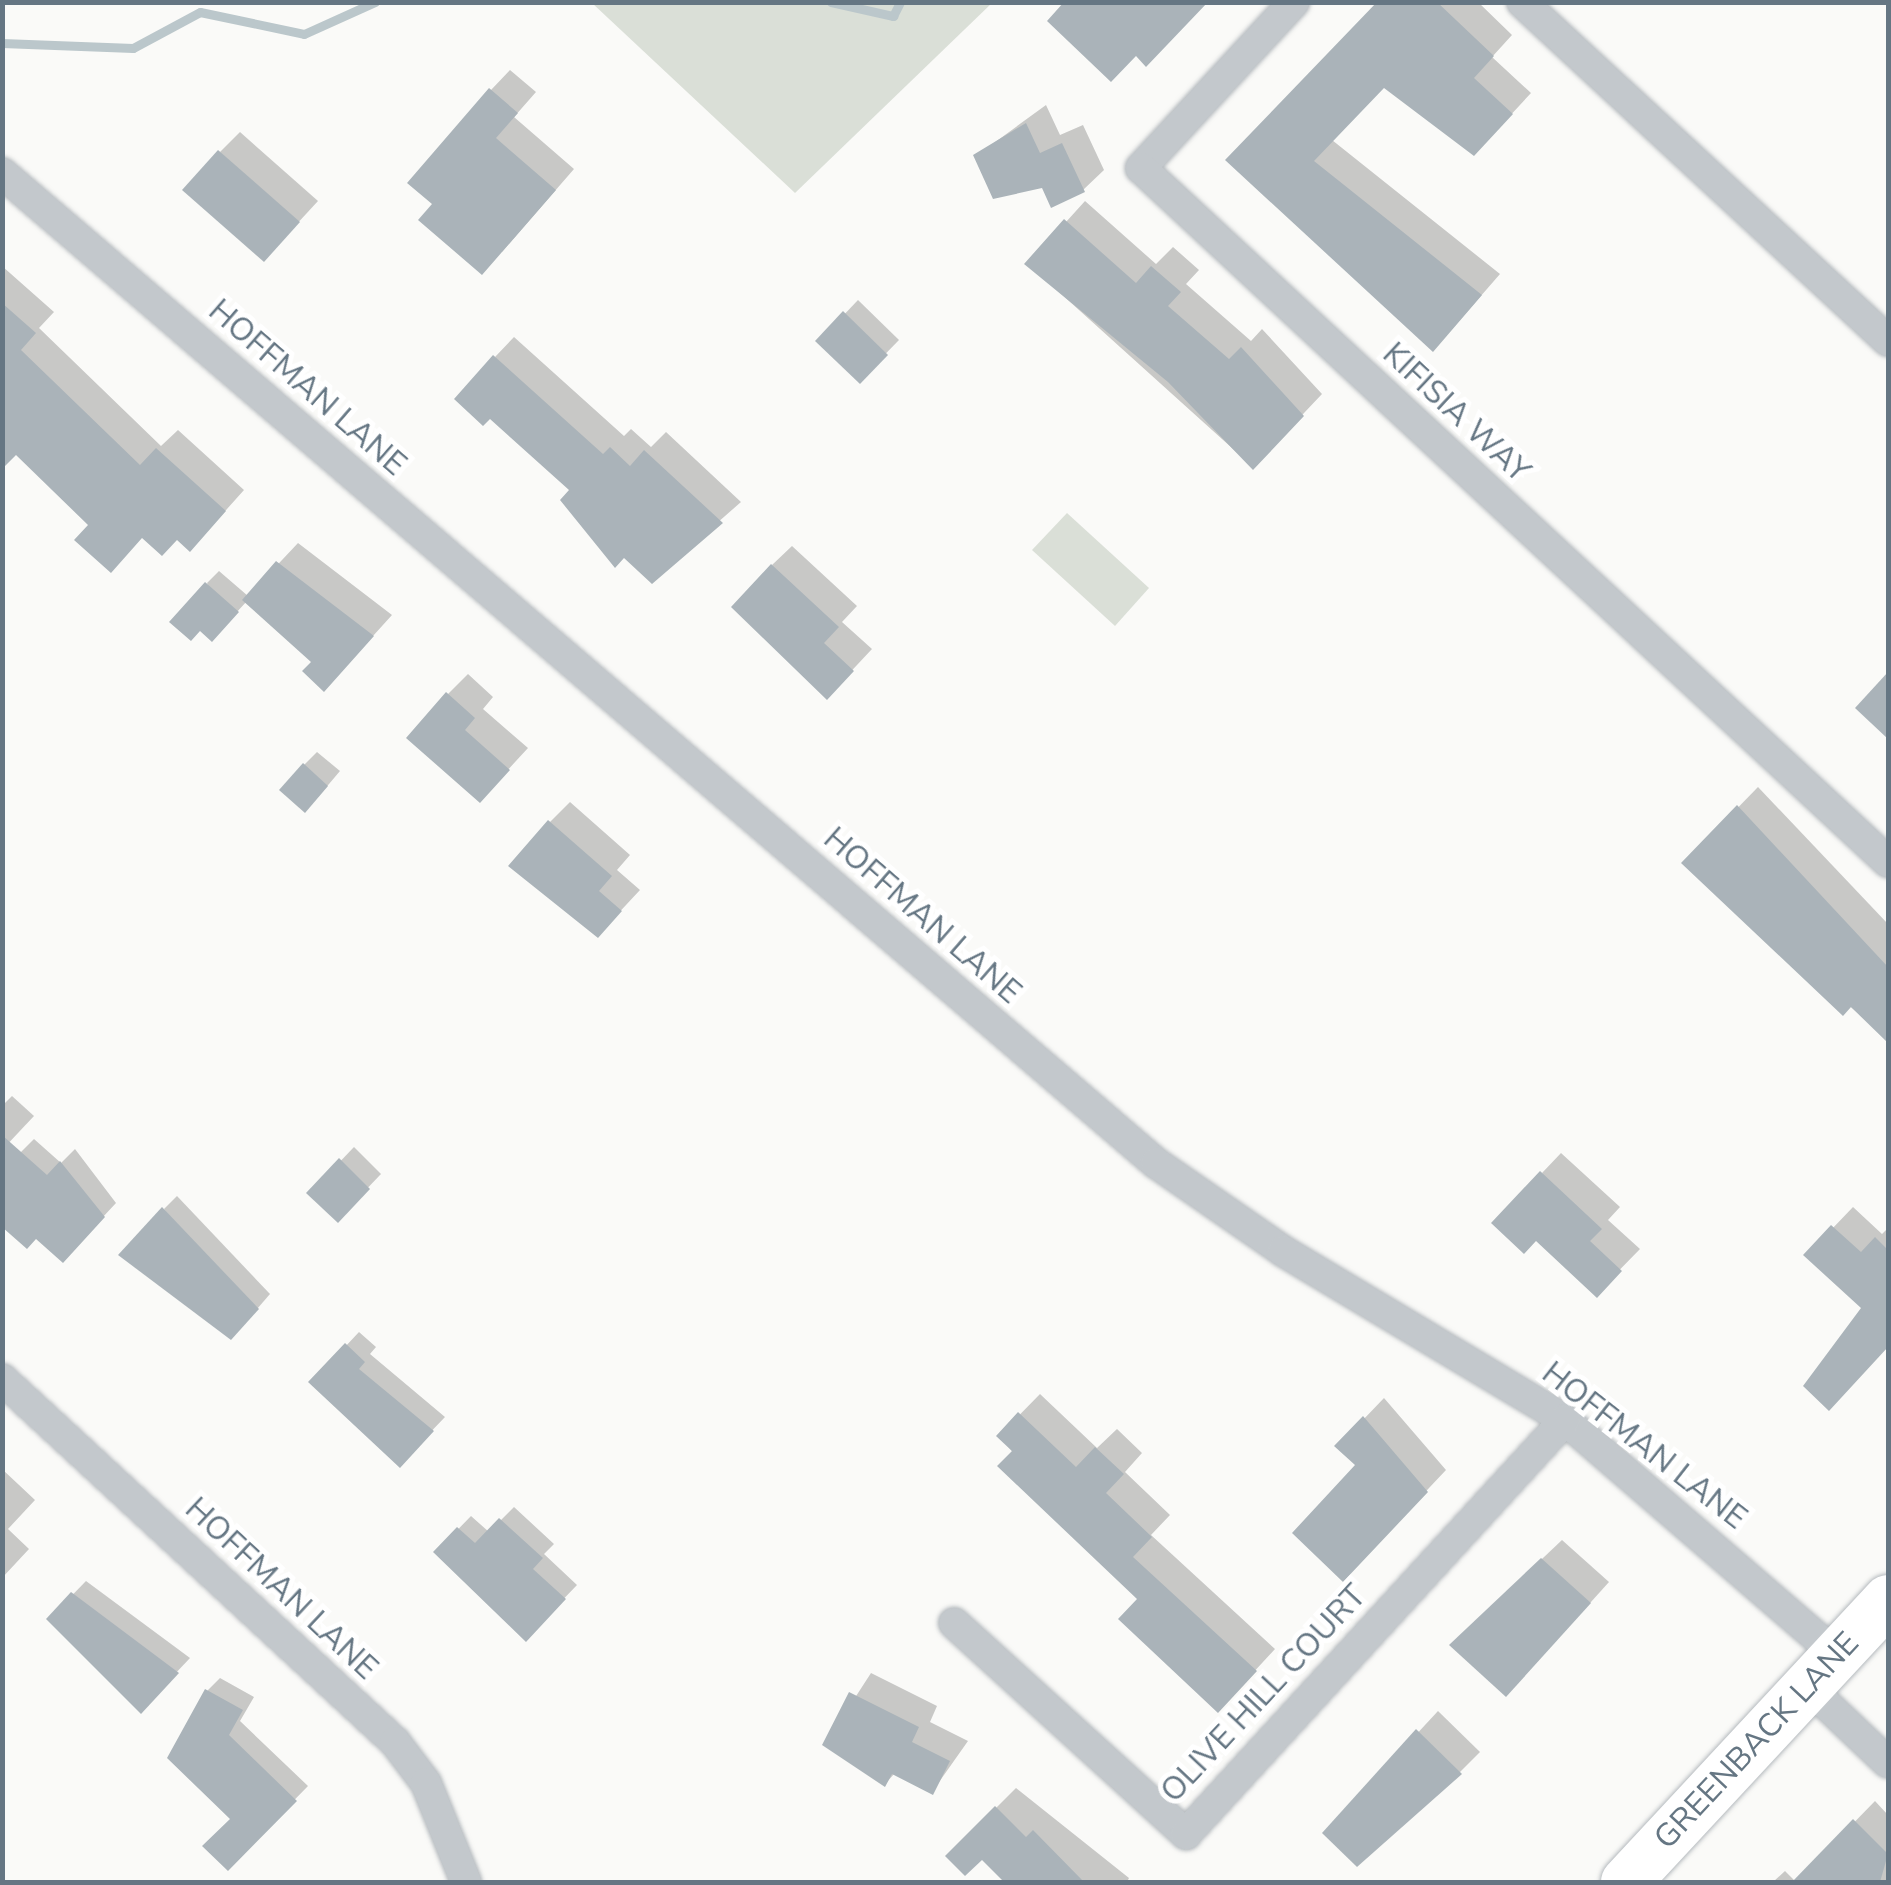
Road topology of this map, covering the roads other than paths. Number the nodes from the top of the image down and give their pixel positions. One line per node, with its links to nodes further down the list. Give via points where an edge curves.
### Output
1 (1294, 2): 5 (street, KIFISIA WAY, via 1141,168)
2 (1522, 2): 4 (street)
3 (2, 173): 7 (street, HOFFMAN LANE, via 1156,1162 1283,1251)
4 (1888, 341)
5 (1888, 862)
6 (2, 1380): 12 (street, HOFFMAN LANE, via 395,1742 441,1813)
7 (1565, 1420): 9 (street, OLIVE HILL COURT, via 1186,1834); 10 (street, HOFFMAN LANE)
8 (1888, 1600): 10 (main road, GREENBACK LANE)
9 (954, 1623)
10 (1822, 1671): 11 (street, HOFFMAN LANE); 13 (main road, GREENBACK LANE)
11 (1888, 1762)
12 (466, 1882)
13 (1626, 1882)

